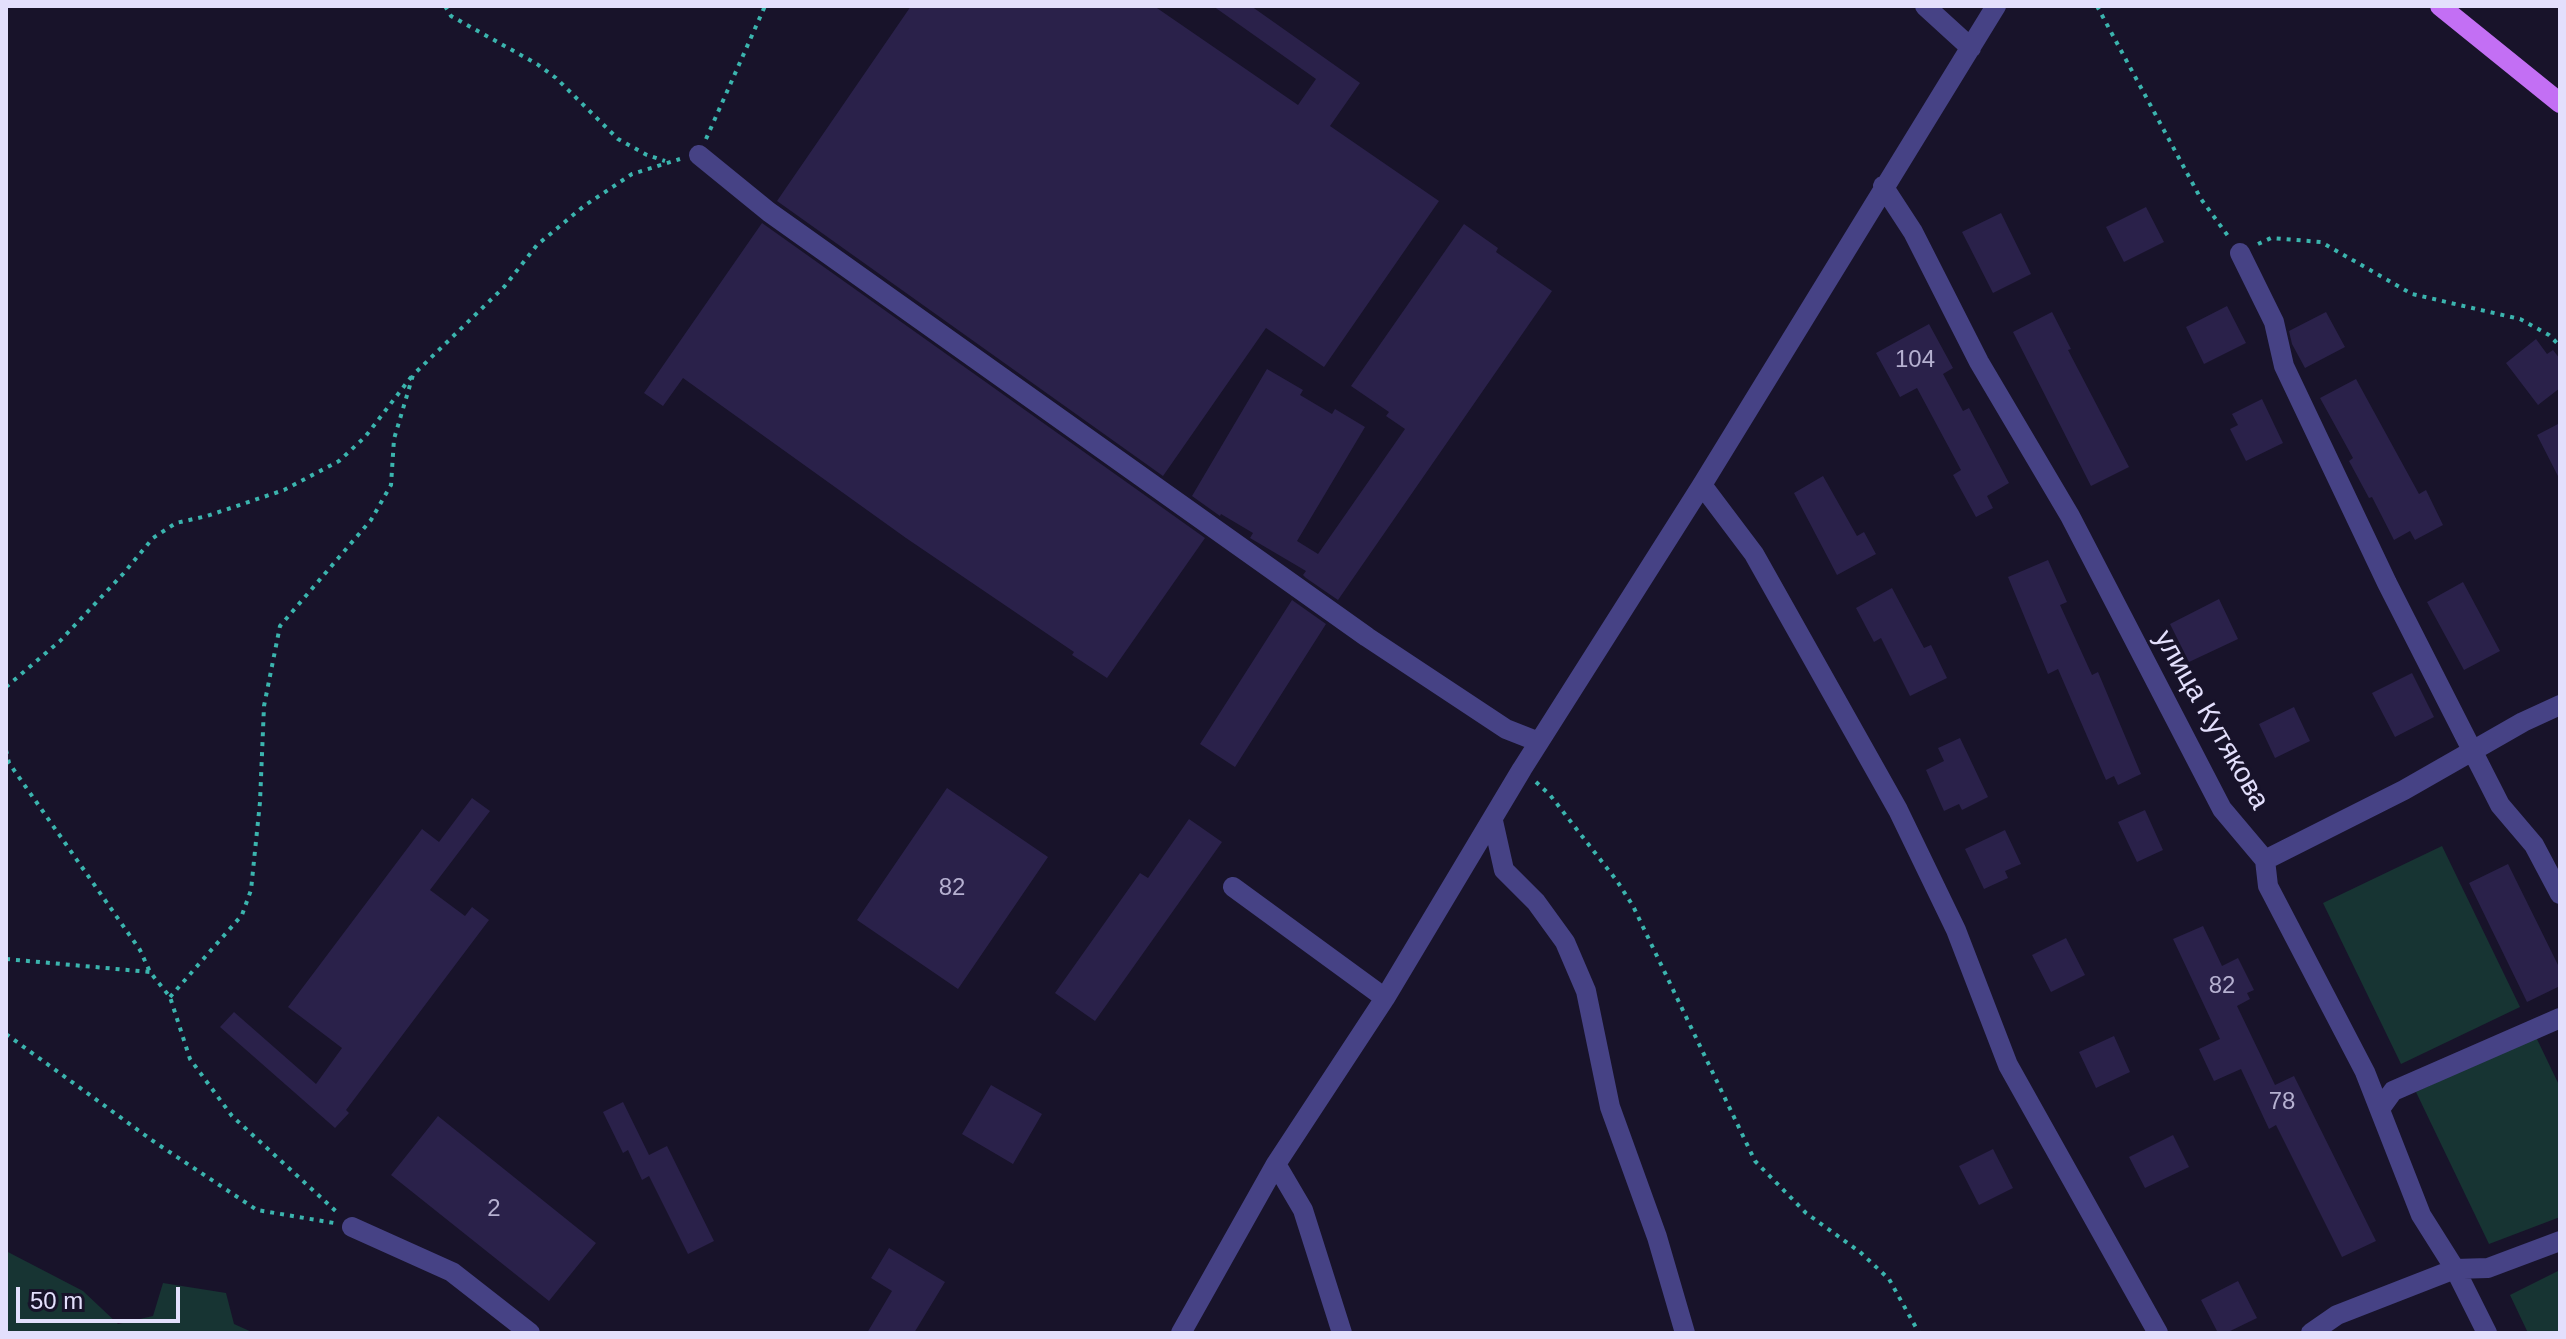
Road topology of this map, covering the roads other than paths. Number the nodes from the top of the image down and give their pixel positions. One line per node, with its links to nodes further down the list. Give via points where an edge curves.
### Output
1 (1925, 6): 4 (street)
2 (1996, 6): 4 (street)
3 (2440, 6): 5 (main road)
4 (1971, 48): 7 (street)
5 (2560, 103)
6 (699, 155): 11 (street, via 769,212 1367,637 1506,729)
7 (1883, 186): 9 (street); 14 (street, улица Кутякова, via 2070,516 2222,809)
8 (2240, 253): 12 (street, via 2274,322 2284,366)
9 (1702, 485): 11 (street); 28 (street, via 1754,554 1898,810 1956,930 2008,1065)
10 (2560, 705): 12 (street)
11 (1539, 742): 13 (street)
12 (2472, 751): 14 (street); 16 (street, via 2500,805 2534,845)
13 (1493, 821): 17 (street); 27 (street, via 1504,870 1565,942 1586,991 1610,1107)
14 (2265, 860): 19 (street, улица Кутякова, via 2268,886)
15 (1233, 887): 17 (street)
16 (2560, 894)
17 (1385, 998): 20 (street)
18 (2560, 1018): 19 (street, via 2393,1091)
19 (2380, 1109): 23 (street, улица Кутякова, via 2421,1215)
20 (1276, 1164): 25 (street); 26 (street, via 1303,1210)
21 (352, 1227): 24 (street, via 452,1272)
22 (2560, 1241): 23 (street, via 2488,1268)
23 (2455, 1269): 29 (street, via 2337,1315); 30 (street, улица Кутякова)
24 (530, 1333)
25 (1181, 1333)
26 (1342, 1333)
27 (1685, 1333)
28 (2158, 1333)
29 (2311, 1333)
30 (2487, 1333)

